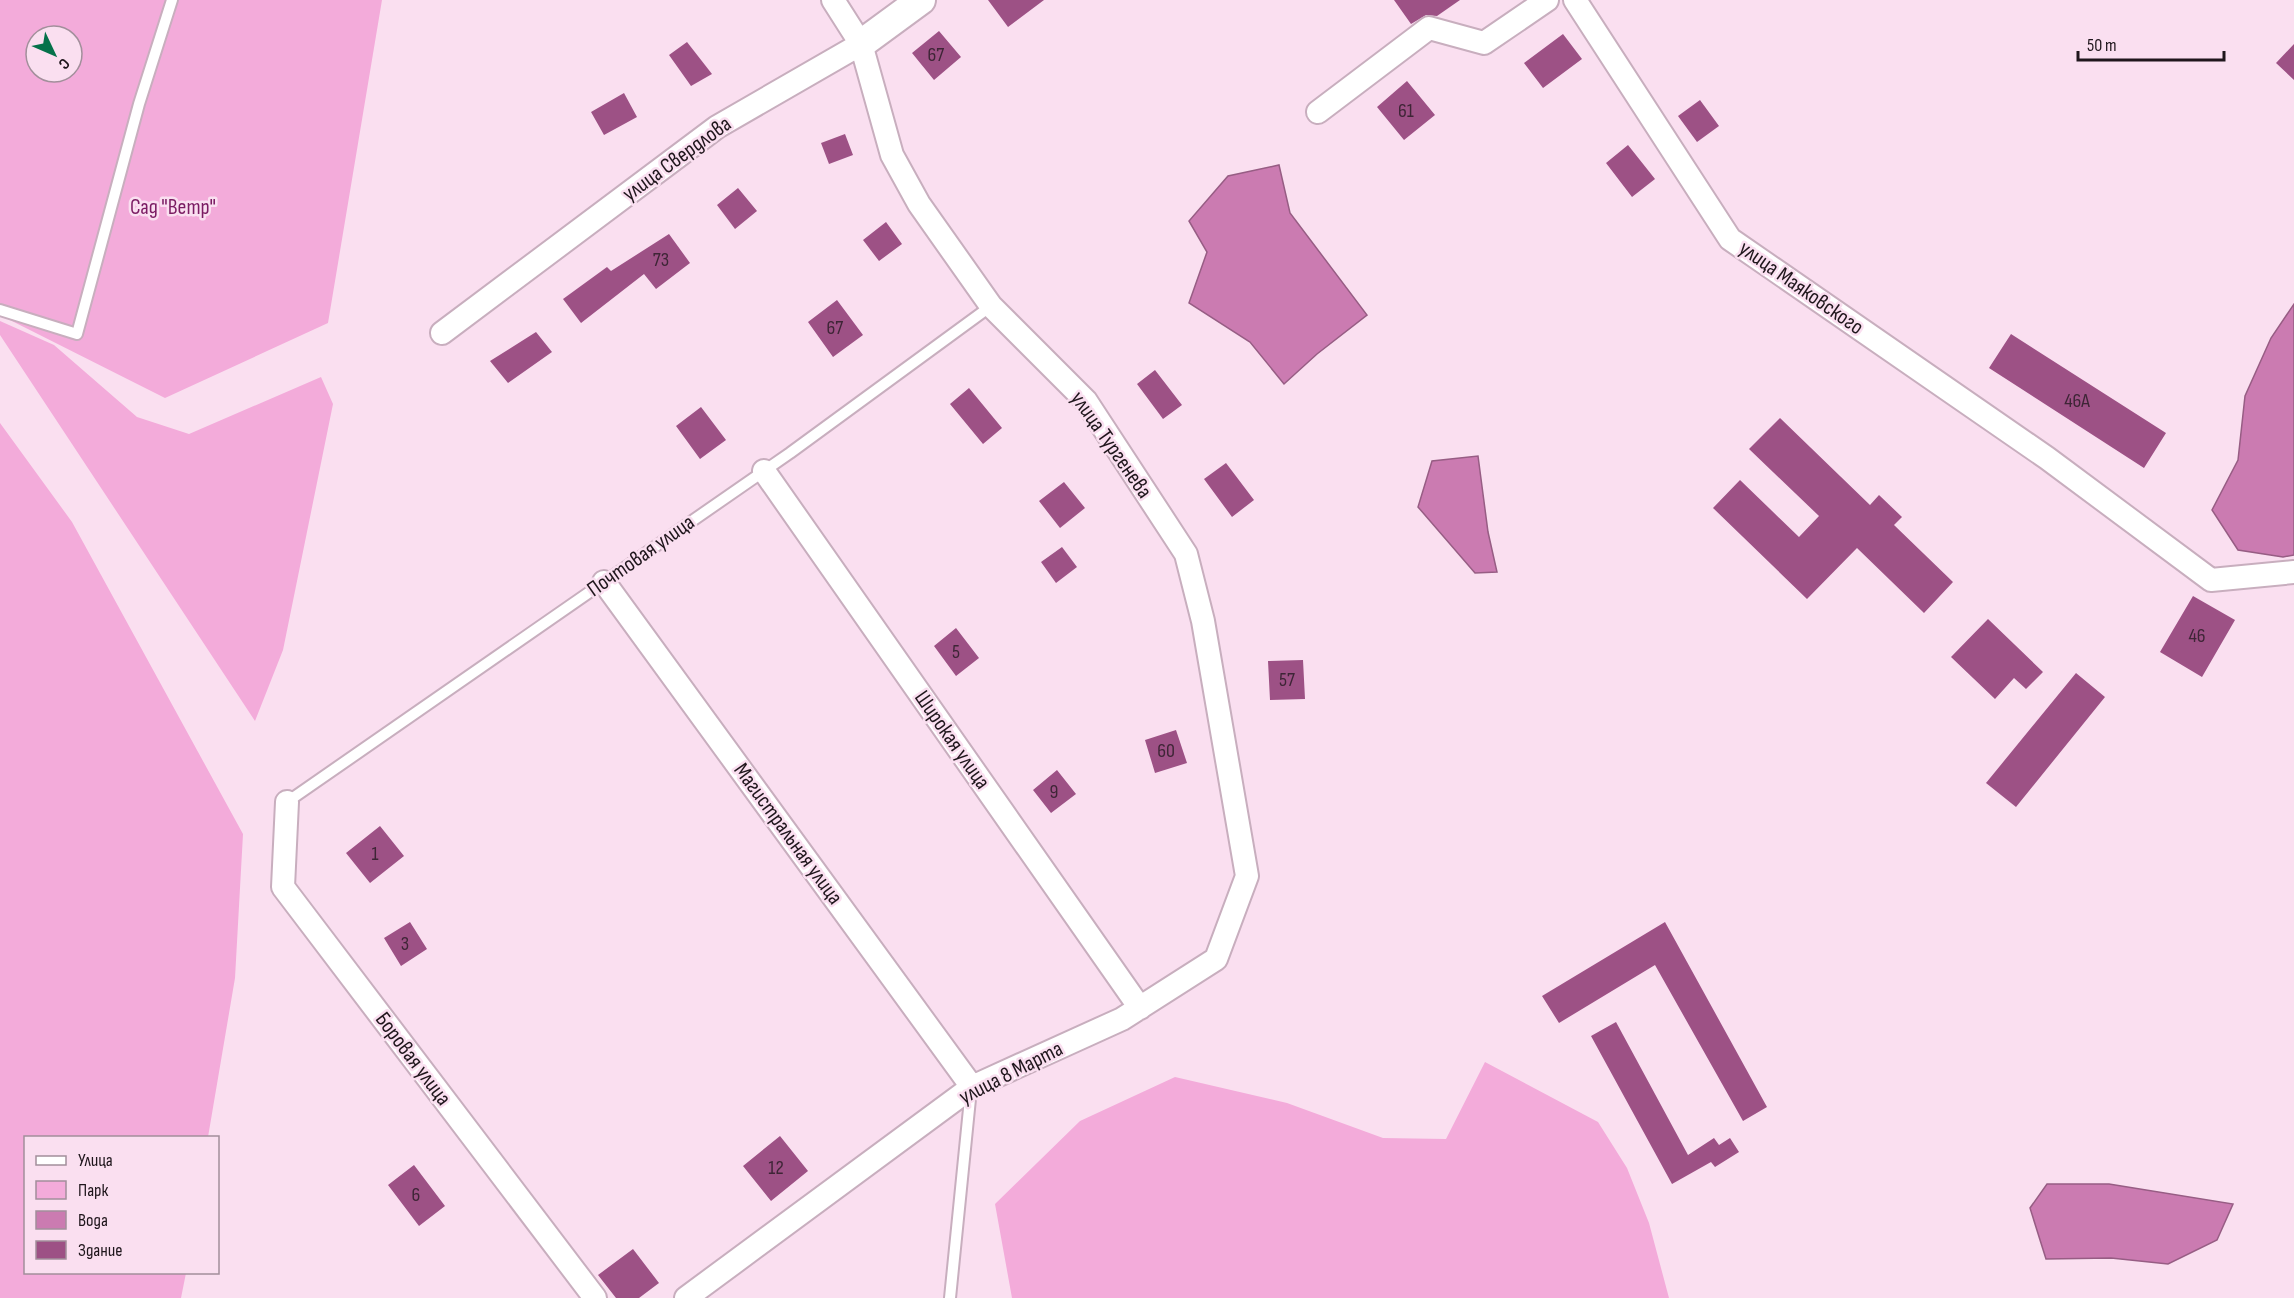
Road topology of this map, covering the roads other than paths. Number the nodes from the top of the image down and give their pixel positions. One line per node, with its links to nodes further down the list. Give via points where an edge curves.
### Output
1 (172, 0): 9 (lane, via 139,104 77,334)
2 (833, 0): 6 (street, улица Тургенева)
3 (921, 0): 6 (street, улица Свердлова)
4 (1547, 0): 7 (street, via 1484,43 1429,28)
5 (1575, 0): 12 (street, улица Маяковского, via 1730,239 2047,458 2211,580)
6 (861, 44): 8 (street, улица Тургенева, via 892,155 919,204); 10 (street, улица Свердлова, via 717,127)
7 (1318, 112)
8 (991, 306): 11 (lane, Почтовая улица); 15 (street, улица Тургенева, via 1086,401 1186,554 1203,621)
9 (0, 310)
10 (442, 333)
11 (764, 471): 13 (lane, Почтовая улица); 16 (street, Широкая улица)
12 (2294, 572)
13 (604, 582): 14 (lane, Почтовая улица); 17 (street, Магистральная улица)
14 (287, 802): 18 (street, Боровая улица, via 283,887)
15 (1247, 876): 16 (street, улица 8 Марта, via 1216,959)
16 (1140, 1008): 17 (street, улица 8 Марта)
17 (972, 1087): 19 (street, улица 8 Марта); 20 (lane)
18 (595, 1298)
19 (686, 1298)
20 (950, 1298)

